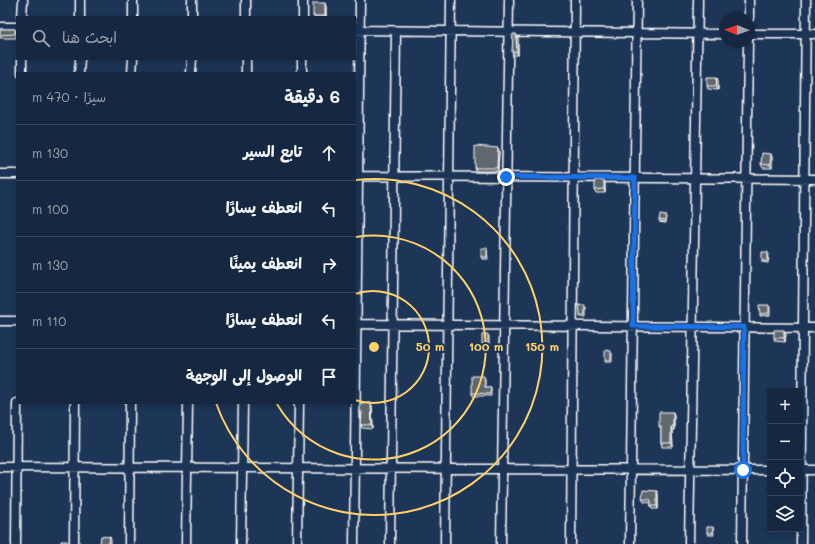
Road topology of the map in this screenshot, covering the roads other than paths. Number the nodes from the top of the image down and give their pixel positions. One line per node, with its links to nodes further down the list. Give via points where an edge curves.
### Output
1 (23, 0): 16 (street)
2 (80, 0): 17 (street)
3 (133, 0): 18 (street)
4 (192, 0): 19 (street)
5 (246, 0): 20 (street)
6 (303, 0): 21 (street)
7 (360, 0): 24 (street)
8 (451, 0): 26 (street)
9 (509, 0): 27 (street)
10 (575, 0): 28 (street)
11 (637, 0): 29 (street)
12 (698, 0): 30 (street)
13 (749, 0): 15 (street)
14 (806, 0): 33 (street)
15 (749, 12)
16 (22, 16)
17 (80, 16)
18 (133, 16)
19 (192, 16)
20 (246, 16)
21 (302, 16)
22 (0, 27): 23 (street)
23 (16, 28)
24 (357, 30): 25 (street); 50 (street)
25 (396, 31): 26 (street); 51 (street)
26 (450, 31): 27 (street); 52 (street)
27 (508, 32): 28 (street); 53 (street)
28 (575, 32): 29 (street); 54 (street)
29 (637, 33): 30 (street); 55 (street)
30 (697, 33): 31 (street); 56 (street)
31 (719, 34)
32 (755, 34): 33 (street)
33 (806, 34): 34 (street); 58 (street)
34 (815, 34)
35 (748, 48): 57 (street)
36 (22, 60): 42 (street)
37 (80, 60): 43 (street)
38 (132, 60): 44 (street)
39 (192, 60): 45 (street)
40 (246, 60): 46 (street)
41 (302, 60): 47 (street)
42 (22, 72)
43 (79, 72)
44 (132, 72)
45 (192, 72)
46 (246, 72)
47 (302, 72)
48 (0, 174): 49 (street)
49 (16, 174)
50 (356, 176): 51 (street); 62 (street)
51 (395, 176): 52 (street); 63 (street)
52 (449, 177): 53 (street); 64 (street)
53 (506, 177): 54 (street); 65 (street)
54 (574, 178): 55 (street); 66 (street)
55 (635, 178): 56 (street); 67 (street)
56 (695, 179): 57 (street); 68 (street)
57 (746, 179): 58 (street); 69 (street)
58 (804, 179): 59 (street); 70 (street)
59 (815, 179)
60 (0, 321): 61 (street)
61 (16, 321)
62 (356, 324): 63 (street)
63 (393, 324): 64 (street); 88 (street)
64 (447, 325): 65 (street); 89 (street)
65 (504, 325): 66 (street); 90 (street)
66 (572, 326): 67 (street); 91 (street)
67 (633, 326): 68 (street); 92 (street)
68 (693, 327): 69 (street); 93 (street)
69 (744, 327): 70 (street); 94 (street)
70 (803, 328): 71 (street); 79 (street)
71 (815, 328)
72 (18, 404): 81 (street)
73 (75, 404): 82 (street)
74 (130, 404): 83 (street)
75 (188, 404): 84 (street)
76 (243, 404): 85 (street)
77 (299, 404): 86 (street)
78 (355, 404): 87 (street)
79 (801, 460)
80 (0, 467): 81 (street)
81 (17, 467): 82 (street); 99 (street)
82 (75, 468): 83 (street); 100 (street)
83 (130, 468): 84 (street); 101 (street)
84 (187, 468): 85 (street); 102 (street)
85 (242, 468): 86 (street); 103 (street)
86 (298, 468): 87 (street); 104 (street)
87 (355, 468): 88 (street); 105 (street)
88 (391, 469): 89 (street); 106 (street)
89 (445, 469): 90 (street); 107 (street)
90 (502, 469): 91 (street); 108 (street)
91 (571, 469): 92 (street); 109 (street)
92 (631, 469): 93 (street); 110 (street)
93 (690, 470): 94 (street); 111 (street)
94 (743, 470): 95 (street); 112 (street)
95 (767, 470)
96 (803, 470): 97 (street)
97 (815, 470)
98 (801, 496): 113 (street)
99 (16, 544)
100 (74, 544)
101 (129, 544)
102 (186, 544)
103 (241, 544)
104 (297, 544)
105 (354, 544)
106 (390, 544)
107 (444, 544)
108 (501, 544)
109 (570, 544)
110 (630, 544)
111 (689, 544)
112 (742, 544)
113 (801, 544)

